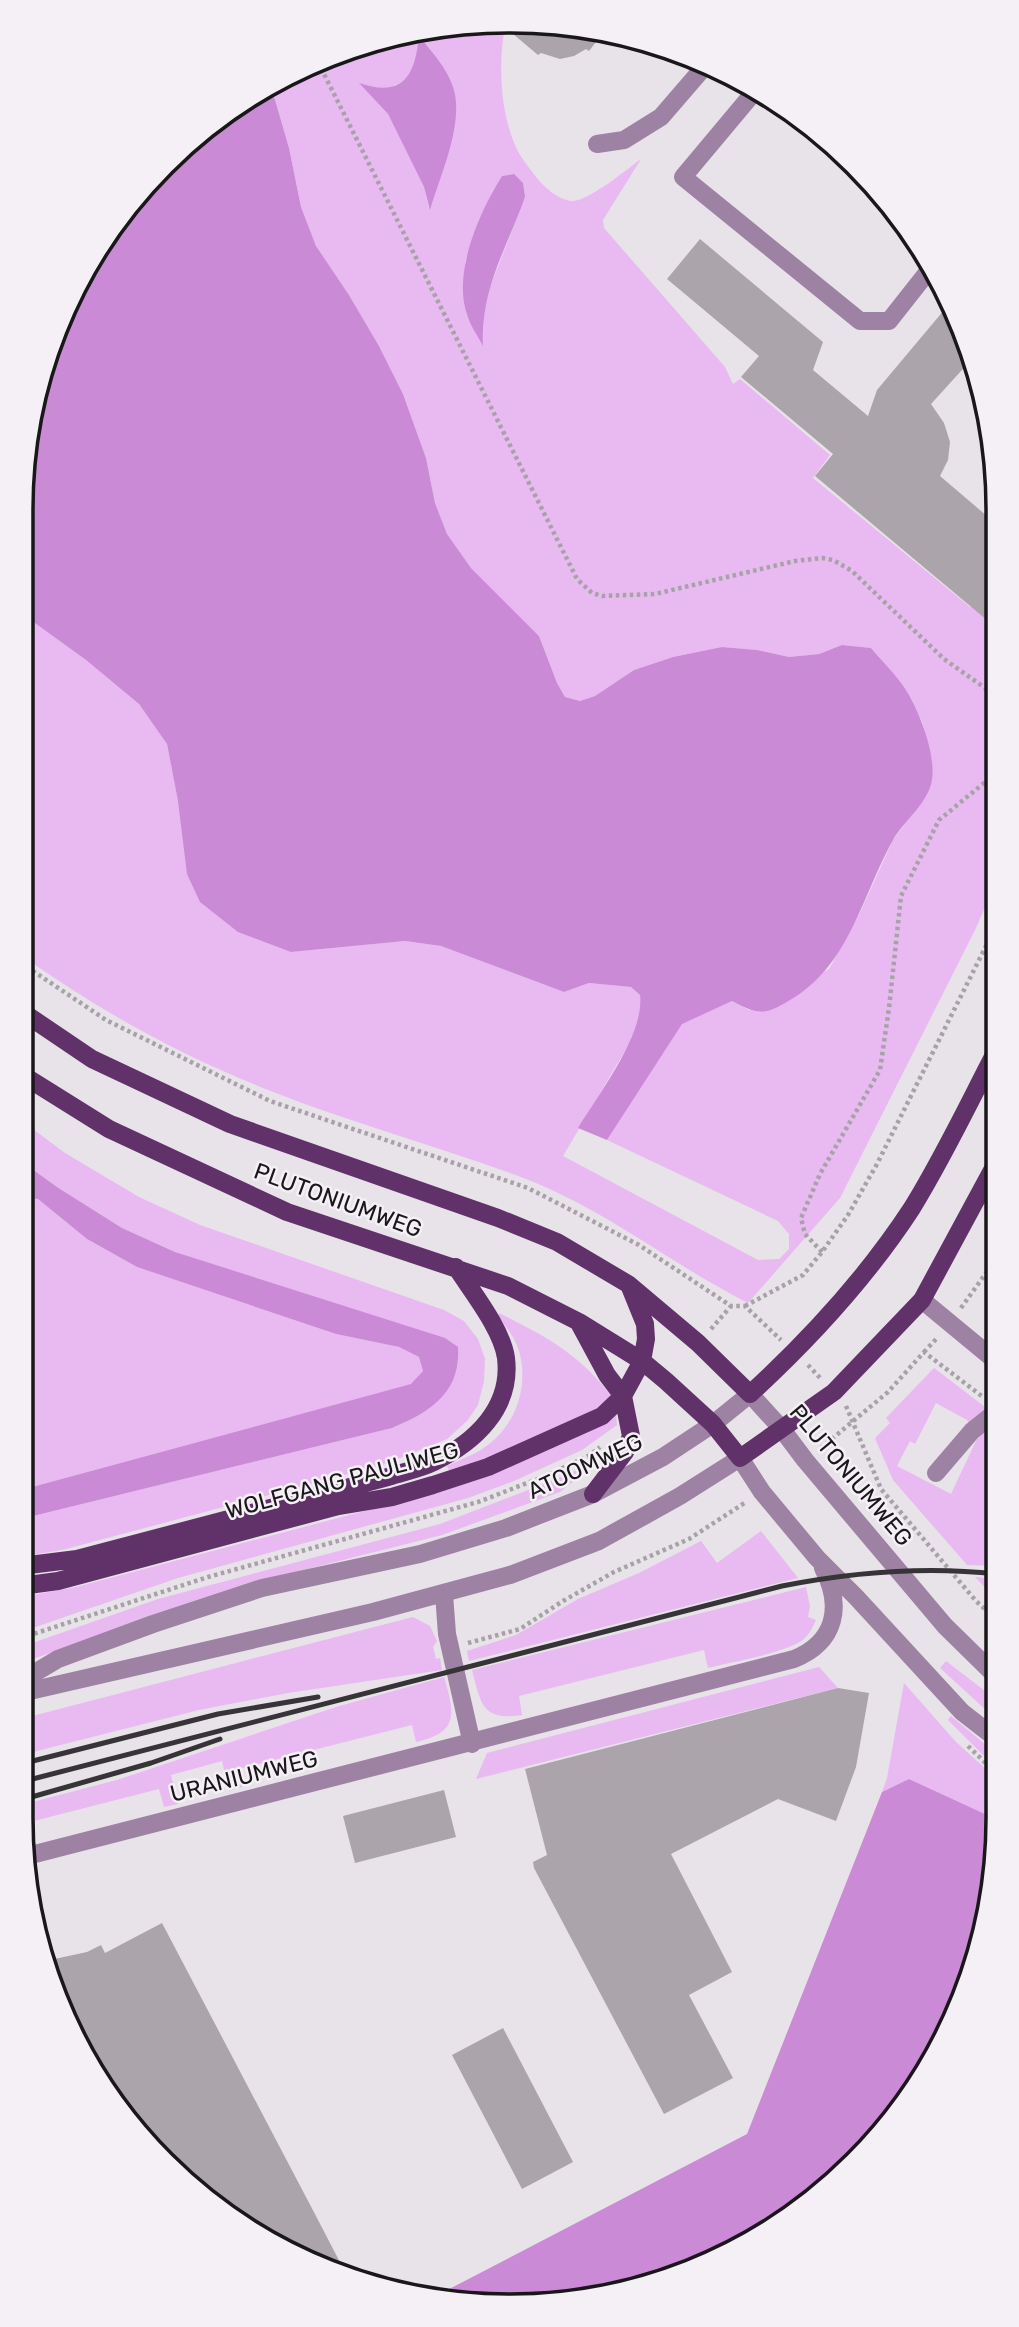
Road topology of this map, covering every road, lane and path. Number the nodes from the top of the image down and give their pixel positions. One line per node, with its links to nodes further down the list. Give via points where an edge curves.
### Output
1 (323, 72): 6 (path, via 583,587 602,596 655,594 796,561 832,560 852,571 944,659)
2 (699, 73): 4 (street, via 661,117 624,141)
3 (749, 98): 5 (street, via 683,177 860,321 889,321)
4 (597, 144)
5 (925, 276)
6 (986, 689)
7 (986, 781): 14 (path, via 939,820 901,896 880,1070 820,1174 801,1218 805,1234)
8 (986, 953): 14 (path, via 877,1164)
9 (33, 970): 18 (path, via 106,1020 270,1101 528,1188 639,1245)
10 (33, 1019): 16 (main road, PLUTONIUMWEG, via 92,1059 230,1124 498,1218 557,1242)
11 (986, 1070): 23 (main road, ATOOMWEG, via 912,1207 863,1276 795,1353)
12 (33, 1082): 15 (main road, PLUTONIUMWEG, via 109,1129 286,1212)
13 (986, 1182): 17 (main road)
14 (822, 1252): 19 (path, via 803,1275)
15 (457, 1267): 20 (main road, PLUTONIUMWEG, via 508,1286); 36 (main road, WOLFGANG PAULIWEG, via 506,1356 501,1398 488,1422 466,1444 432,1464 387,1477 77,1559)
16 (628, 1284): 22 (main road, via 645,1324); 23 (main road, PLUTONIUMWEG)
17 (922, 1300): 21 (street); 29 (main road, via 834,1392)
18 (732, 1306)
19 (745, 1306)
20 (579, 1322): 22 (main road, PLUTONIUMWEG); 24 (main road)
21 (986, 1354)
22 (642, 1361): 24 (main road, WOLFGANG PAULIWEG); 28 (main road, PLUTONIUMWEG)
23 (750, 1394): 28 (street, ATOOMWEG); 29 (street, PLUTONIUMWEG)
24 (623, 1396): 34 (main road, via 631,1436 625,1452); 37 (main road, WOLFGANG PAULIWEG, via 602,1416 488,1467 433,1485)
25 (986, 1400): 27 (path, via 925,1352)
26 (986, 1413): 32 (street)
27 (853, 1421): 31 (path); 39 (path, via 881,1489)
28 (713, 1424): 30 (main road, PLUTONIUMWEG); 34 (street, ATOOMWEG)
29 (781, 1427): 30 (main road); 31 (street, PLUTONIUMWEG)
30 (740, 1458): 33 (street, PLUTONIUMWEG); 38 (street, via 599,1541 510,1576)
31 (804, 1460): 41 (street, PLUTONIUMWEG, via 945,1626)
32 (936, 1473)
33 (762, 1492): 35 (street, PLUTONIUMWEG); 40 (path, via 689,1539 614,1572 520,1629)
34 (593, 1494): 42 (street, ATOOMWEG, via 506,1528 420,1554 237,1596 58,1659)
35 (817, 1558): 44 (street, PLUTONIUMWEG, via 962,1712); 45 (street, URANIUMWEG, via 833,1596 831,1626 803,1656)
36 (33, 1564)
37 (33, 1584)
38 (444, 1594): 40 (street); 43 (street)
39 (986, 1610)
40 (450, 1648): 45 (street)
41 (986, 1666)
42 (33, 1674)
43 (33, 1690)
44 (986, 1731)
45 (472, 1744): 46 (street, URANIUMWEG)
46 (34, 1854)

